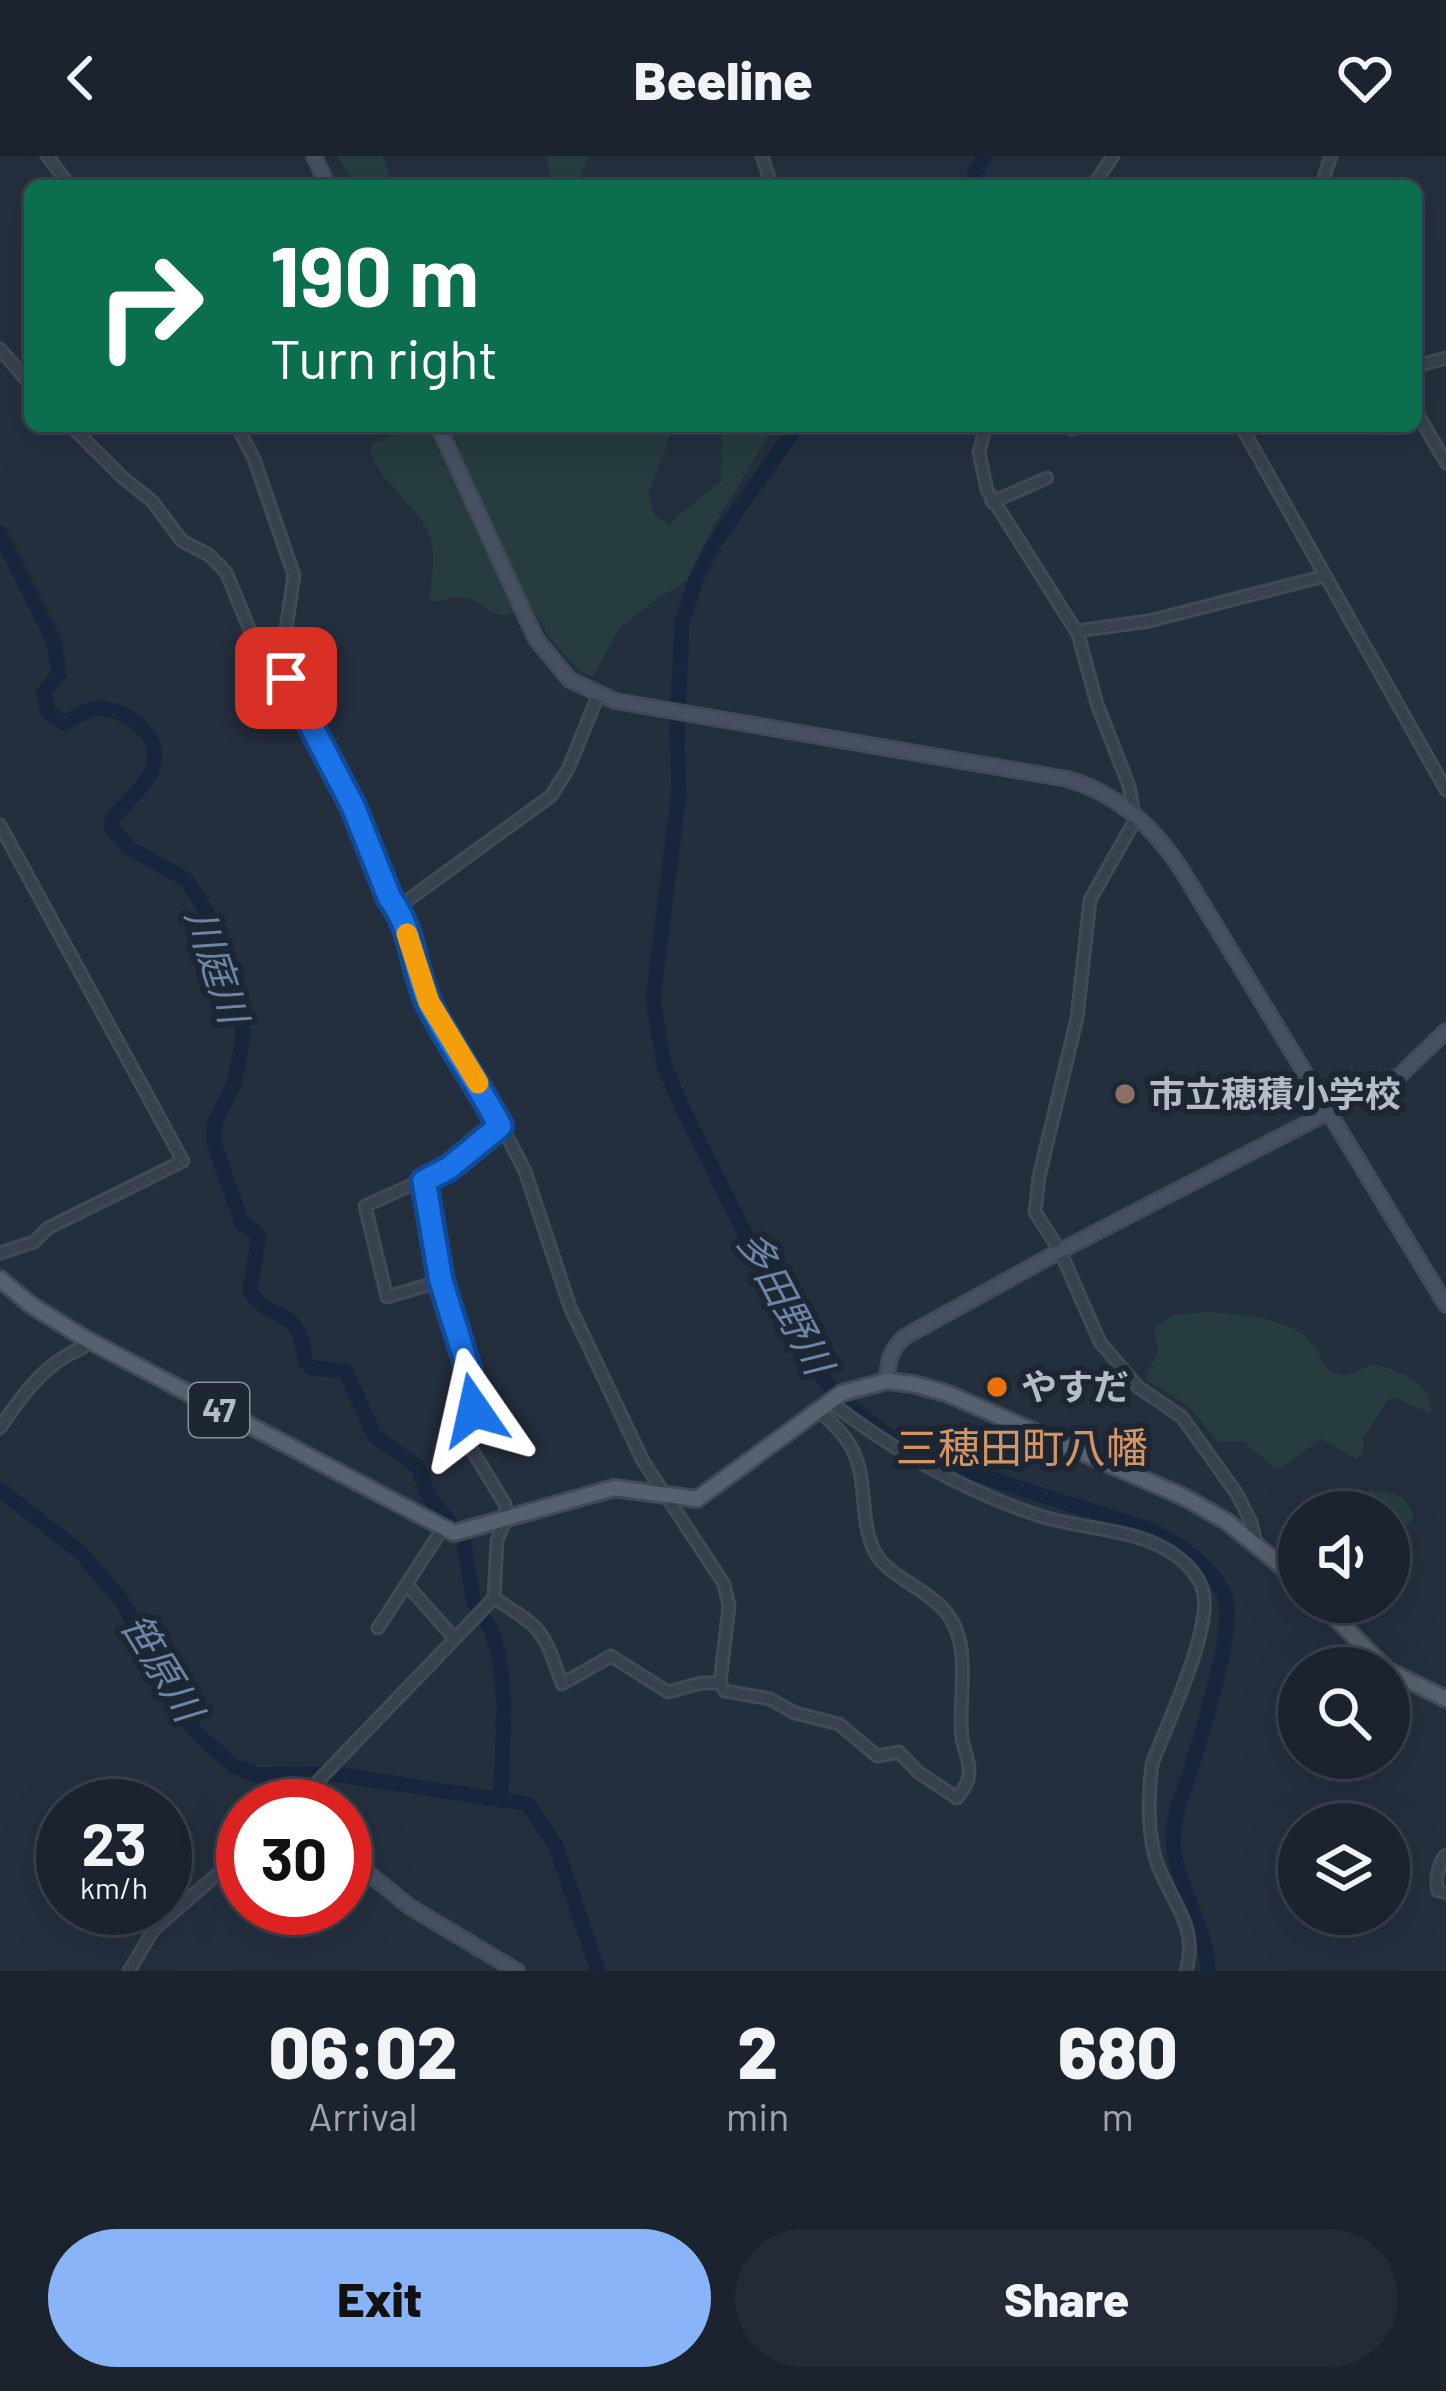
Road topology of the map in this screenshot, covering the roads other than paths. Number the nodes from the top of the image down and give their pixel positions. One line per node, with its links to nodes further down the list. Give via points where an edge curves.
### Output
1 (47, 156): 2 (street)
2 (65, 180)
3 (0, 349): 4 (street)
4 (24, 377)
5 (1422, 421): 11 (street)
6 (76, 432): 16 (street, via 152,501 182,541 220,564 243,618)
7 (240, 432): 16 (street, via 294,575)
8 (441, 432): 17 (street, via 536,639 559,670)
9 (985, 432): 13 (street, via 980,458)
10 (1244, 432): 14 (street)
11 (1446, 463)
12 (1047, 478): 13 (street)
13 (992, 502): 15 (street)
14 (1325, 576): 15 (street); 18 (street)
15 (1077, 631): 19 (street)
16 (280, 670): 21 (street, via 328,752)
17 (598, 696): 19 (street, via 1067,779); 21 (street, via 551,796)
18 (1446, 790)
19 (1134, 814): 23 (street, via 1170,851); 26 (street, via 1090,900 1077,1018 1036,1194 1037,1218)
20 (0, 825): 27 (street, via 183,1162)
21 (397, 908): 24 (street, via 429,1002)
22 (1446, 1031): 23 (street, via 1400,1075)
23 (1328, 1112): 26 (street); 30 (street)
24 (500, 1126): 25 (street); 35 (street, via 533,1188 570,1307)
25 (424, 1181): 29 (street); 29 (street, via 365,1206 366,1214 387,1297)
26 (1060, 1251): 32 (street, via 896,1344); 38 (street, via 1100,1342 1138,1387 1182,1417 1237,1494)
27 (0, 1253)
28 (0, 1279): 31 (main road, 47)
29 (441, 1281): 36 (street, via 473,1391 466,1440 504,1498)
30 (1446, 1305)
31 (84, 1338): 34 (street, via 82,1348 47,1368); 37 (main road, 47)
32 (879, 1383): 33 (main road, 47); 38 (main road, via 946,1393 1184,1497)
33 (824, 1405): 35 (main road, 47, via 697,1499); 47 (street, via 856,1456 872,1549 883,1566 948,1612 957,1631 966,1786 952,1797 899,1752 877,1756 839,1724 725,1691); 56 (street, via 1036,1515 1154,1543 1179,1556 1203,1586 1203,1628 1150,1782 1157,1865 1190,1928)
34 (0, 1428)
35 (665, 1497): 36 (main road, 47, via 614,1488); 47 (street, via 728,1595)
36 (504, 1522): 37 (main road, 47); 41 (street)
37 (444, 1528): 40 (street)
38 (1256, 1543): 39 (main road)
39 (1278, 1562)
40 (408, 1586): 43 (street); 44 (street)
41 (491, 1601): 44 (street); 47 (street, via 535,1624 562,1684 610,1656 668,1692)
42 (1341, 1623): 45 (main road)
43 (378, 1628)
44 (454, 1638): 49 (street)
45 (1365, 1647)
46 (1410, 1681): 48 (main road)
47 (720, 1682)
48 (1446, 1699)
49 (317, 1779)
50 (1446, 1855): 53 (street, via 1436,1887)
51 (216, 1875): 54 (street, via 154,1929)
52 (372, 1875): 55 (street)
53 (1446, 1893)
54 (129, 1971)
55 (517, 1971)
56 (1186, 1971)

